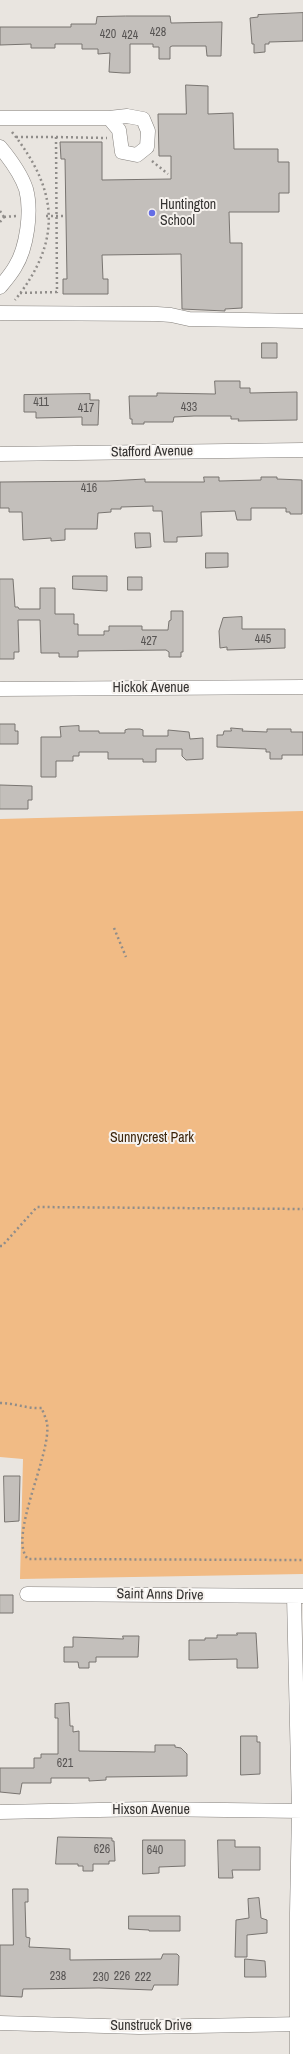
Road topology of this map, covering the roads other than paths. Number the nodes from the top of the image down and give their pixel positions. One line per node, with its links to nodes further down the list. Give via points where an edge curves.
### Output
1 (0, 118): 2 (street)
2 (109, 118)
3 (0, 147): 4 (street, via 11,160 26,189 29,216 25,243 16,267)
4 (0, 287)
5 (0, 314): 6 (street, via 157,314 189,319)
6 (303, 321)
7 (303, 450): 8 (street, Stafford Avenue)
8 (0, 454)
9 (303, 687): 10 (street, Hickok Avenue)
10 (0, 689)
11 (27, 1594): 12 (street, Saint Anns Drive)
12 (298, 1596): 13 (street)
13 (301, 1811): 14 (street, Hixson Avenue, via 148,1809); 16 (street, via 297,1913)
14 (0, 1812)
15 (0, 2023): 16 (street, Sunstruck Drive, via 139,2026)
16 (300, 2024): 17 (street)
17 (297, 2054)

